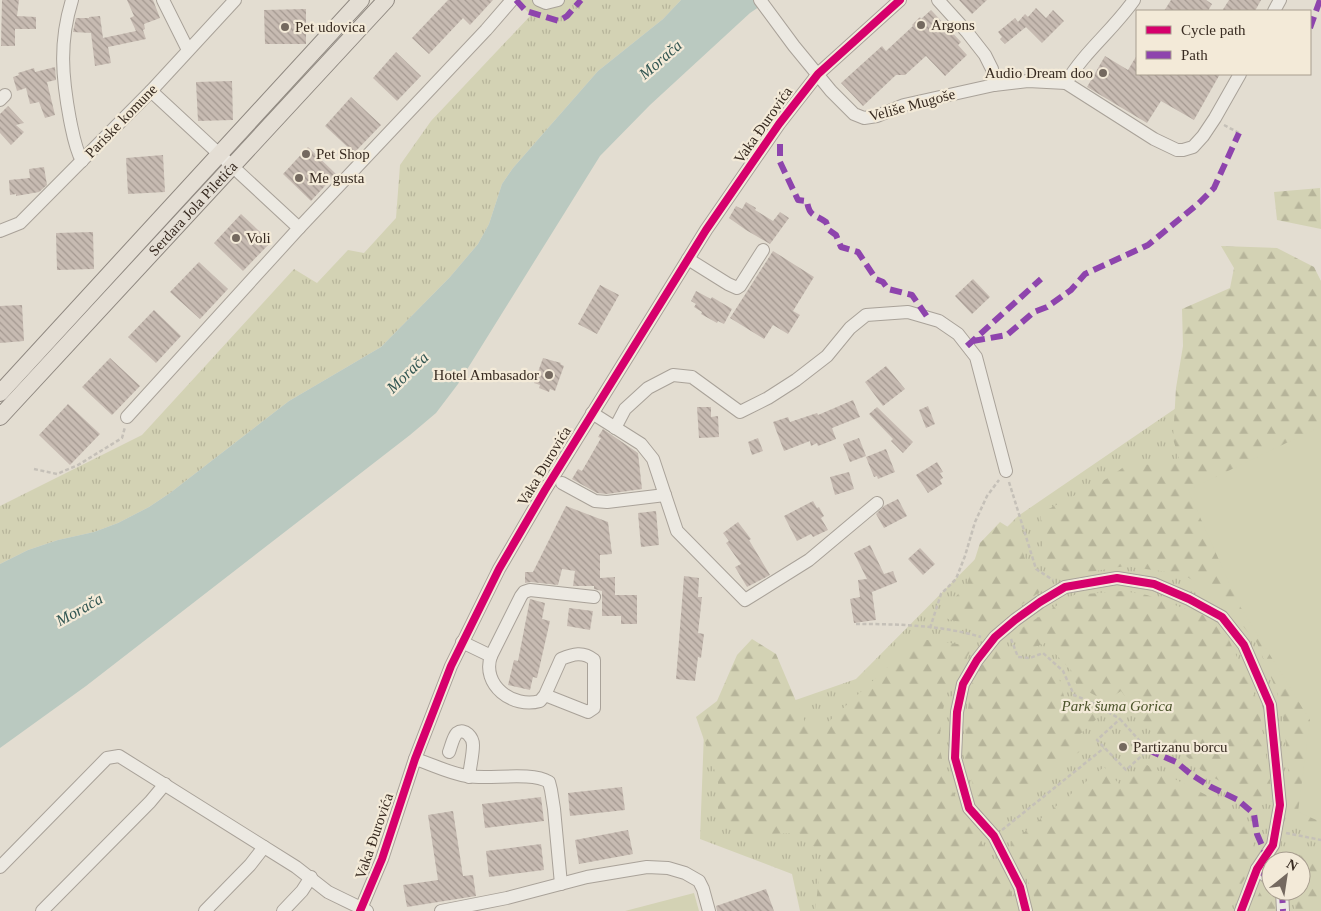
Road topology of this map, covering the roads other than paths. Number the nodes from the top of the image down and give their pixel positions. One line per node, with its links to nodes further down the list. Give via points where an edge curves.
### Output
1 (72, 0): 20 (street, via 64,34 64,85 73,136)
2 (163, 0): 13 (street)
3 (235, 0): 13 (street, Pariske komune)
4 (361, 0): 19 (main road, Serdara Jola Piletića)
5 (386, 0): 21 (main road, Serdara Jola Piletića)
6 (512, 0): 22 (street)
7 (539, 0): 8 (street, via 546,3)
8 (558, 0)
9 (760, 0): 14 (street, Veliše Mugoše)
10 (900, 0): 14 (street, Vaka Đurovića)
11 (938, 0): 17 (street, via 985,55 992,69)
12 (1134, 0): 16 (street, via 1079,63)
13 (188, 50): 18 (street, Pariske komune)
14 (818, 74): 17 (street, Veliše Mugoše, via 849,110 864,118 904,105); 25 (street, Vaka Đurovića, via 779,124)
15 (1239, 75): 16 (street, via 1203,136 1193,147 1183,150 1154,139)
16 (1066, 83): 17 (street, Veliše Mugoše, via 1023,81)
17 (994, 85)
18 (151, 91): 19 (street); 20 (street, Pariske komune)
19 (220, 155): 21 (street); 26 (main road, Serdara Jola Piletića)
20 (82, 160): 23 (street, Pariske komune, via 20,223)
21 (232, 166): 22 (street); 28 (main road, Serdara Jola Piletića)
22 (299, 228): 29 (street)
23 (0, 231)
24 (763, 250): 25 (street, via 737,288)
25 (688, 259): 27 (street, Vaka Đurovića)
26 (0, 392)
27 (592, 413): 30 (street); 36 (street, Vaka Đurovića, via 499,569)
28 (0, 417)
29 (127, 418)
30 (615, 428): 31 (street, via 625,409 648,388 674,375 692,377 740,412 796,380 827,356 850,328 866,315 908,312 939,321 958,334 976,357); 33 (street, via 641,444 653,460)
31 (1006, 471)
32 (562, 483): 33 (street, via 595,500 607,502)
33 (665, 495): 34 (street, via 677,531 745,600 809,560)
34 (878, 504)
35 (594, 597): 37 (street, via 524,592)
36 (462, 642): 37 (street); 40 (street, Vaka Đurovića)
37 (491, 656): 38 (street, via 491,680 509,697 525,703 540,701)
38 (546, 695): 38 (street, via 562,660 577,653 594,660 592,711)
39 (449, 752): 41 (street, via 456,734 465,732 471,736)
40 (415, 759): 41 (street); 49 (street, Vaka Đurovića)
41 (469, 777): 48 (street, via 538,778 549,782)
42 (165, 784): 43 (street); 44 (street, via 124,758 110,756); 50 (street)
43 (264, 847): 47 (street); 51 (street, via 250,866)
44 (0, 867)
45 (1256, 869): 46 (street); 55 (street, via 1273,845 1280,805 1270,705 1244,645 1222,617 1154,584 1117,578 1065,587 1006,627 992,641 963,684 957,712 955,758 969,808 994,836 1020,887); 56 (street)
46 (1261, 873)
47 (310, 877): 49 (street, via 328,892); 52 (street)
48 (561, 884): 53 (street); 54 (street, via 647,867 668,868 699,881)
49 (363, 910)
50 (42, 911)
51 (205, 911)
52 (283, 911)
53 (441, 911)
54 (709, 911)
55 (1026, 911)
56 (1241, 911)

